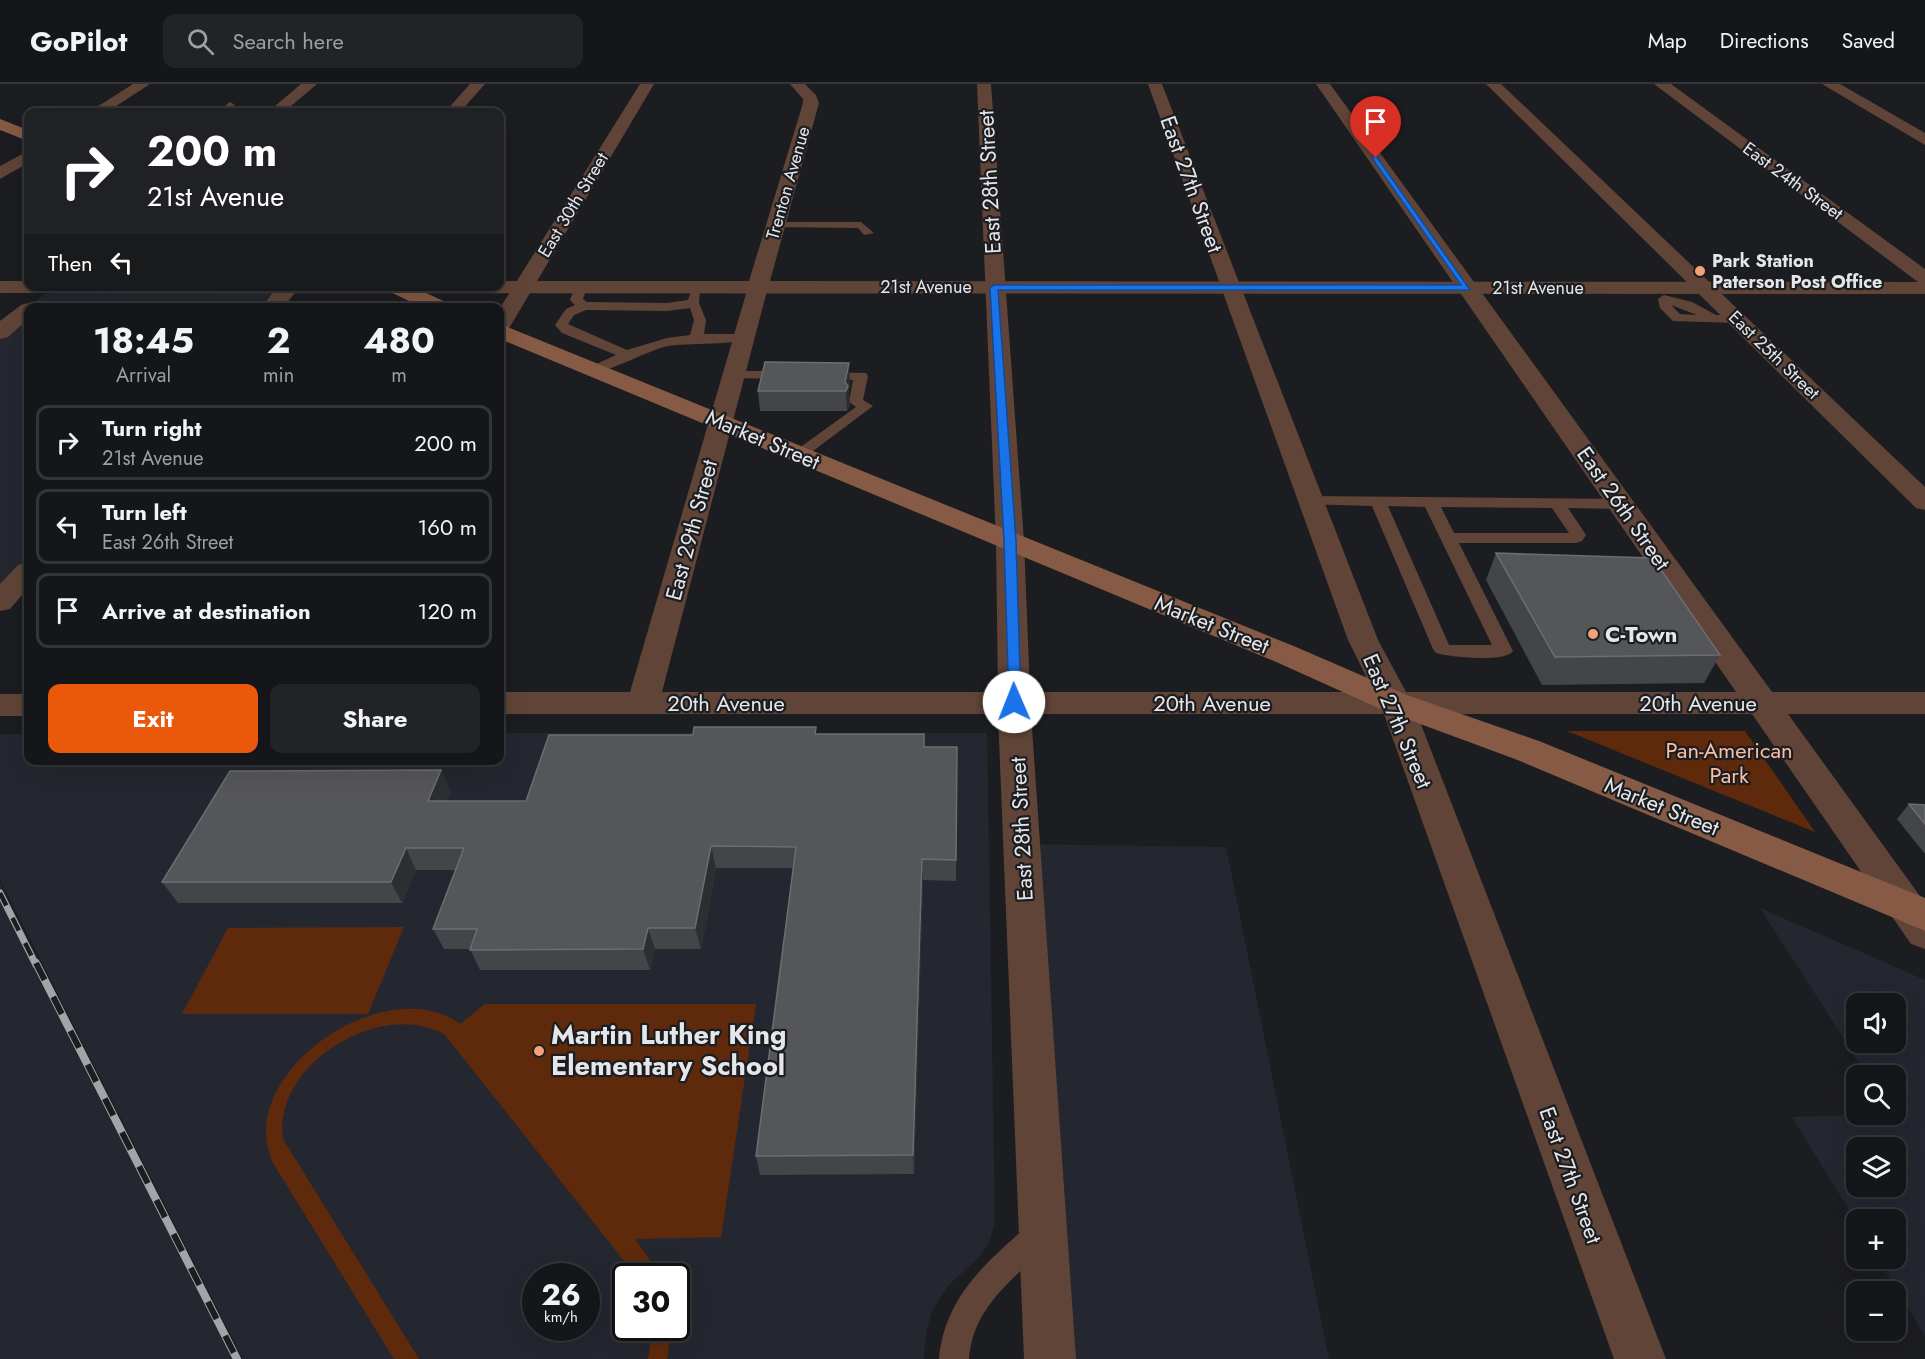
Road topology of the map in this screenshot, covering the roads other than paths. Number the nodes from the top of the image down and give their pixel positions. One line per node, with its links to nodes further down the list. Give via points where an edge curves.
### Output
1 (142, 84): 13 (street)
2 (310, 84): 15 (street)
3 (478, 84): 16 (street)
4 (647, 84): 28 (street, East 30th Street)
5 (798, 84): 22 (street, Trenton Avenue, via 811,103)
6 (984, 84): 30 (street, East 28th Street)
7 (1155, 84): 31 (street, East 27th Street)
8 (1323, 84): 32 (street, East 26th Street)
9 (1493, 84): 33 (street, East 25th Street)
10 (1661, 84): 24 (street, East 24th Street)
11 (1829, 84): 19 (street)
12 (230, 105): 14 (lane)
13 (103, 108)
14 (226, 108)
15 (280, 108)
16 (456, 108)
17 (0, 124): 18 (main road)
18 (24, 134)
19 (1925, 140)
20 (24, 159): 21 (street)
21 (0, 174)
22 (776, 225): 23 (lane, via 861,225); 29 (street, Trenton Avenue)
23 (868, 233)
24 (1925, 278)
25 (0, 287): 26 (street, 21st Avenue)
26 (24, 287)
27 (504, 287): 28 (street, 21st Avenue)
28 (523, 287): 40 (street, 21st Avenue); 45 (street, East 30th Street)
29 (758, 287): 30 (street, 21st Avenue); 39 (street, 21st Avenue); 50 (street, East 29th Street)
30 (994, 288): 31 (street, 21st Avenue); 63 (street, East 28th Street)
31 (1230, 288): 32 (street, 21st Avenue); 56 (street, East 27th Street)
32 (1467, 288): 38 (street, 21st Avenue); 61 (street, East 26th Street)
33 (1704, 288): 34 (street, 21st Avenue); 38 (street, 21st Avenue); 46 (street, East 25th Street)
34 (1925, 288)
35 (51, 291): 41 (street)
36 (286, 291): 42 (street)
37 (403, 291): 43 (main road)
38 (1658, 293): 46 (lane, via 1677,318)
39 (695, 295): 40 (street, 21st Avenue); 49 (lane, via 702,321)
40 (583, 297): 51 (lane, via 561,325)
41 (35, 303)
42 (276, 303)
43 (431, 303)
44 (24, 312): 47 (street)
45 (504, 318)
46 (1736, 319): 58 (street, East 25th Street)
47 (0, 332)
48 (504, 333): 52 (main road, Market Street)
49 (696, 337): 50 (lane); 51 (lane, via 649,345)
50 (744, 338): 53 (street, East 29th Street)
51 (626, 354): 52 (lane)
52 (595, 370): 54 (main road, Market Street)
53 (734, 375): 54 (street, East 29th Street); 55 (lane, via 861,376 856,402 866,406)
54 (721, 421): 55 (main road, Market Street); 67 (street, East 29th Street)
55 (800, 454): 63 (main road, Market Street)
56 (1310, 501): 57 (lane); 68 (street, East 27th Street, via 1363,640)
57 (1378, 501): 59 (lane); 62 (lane, via 1442,649 1503,651)
58 (1925, 501)
59 (1431, 502): 60 (lane); 62 (lane)
60 (1556, 502): 61 (lane); 62 (lane, via 1578,535 1576,538)
61 (1621, 504): 71 (street, East 26th Street)
62 (1449, 538)
63 (1010, 541): 66 (street, East 28th Street); 68 (main road, Market Street)
64 (24, 575): 65 (street)
65 (0, 602)
66 (1014, 702): 67 (street, 20th Avenue); 68 (street, 20th Avenue); 76 (street, East 28th Street)
67 (643, 703): 70 (street, 20th Avenue)
68 (1396, 703): 71 (street, 20th Avenue); 74 (main road, Market Street, via 1527,750); 79 (street, East 27th Street)
69 (1925, 703): 71 (street, 20th Avenue)
70 (504, 704)
71 (1762, 704): 74 (street, East 26th Street)
72 (0, 705): 73 (street)
73 (24, 705)
74 (1916, 911): 75 (street, East 26th Street)
75 (1925, 933)
76 (1043, 1230): 77 (lane, via 984,1288 963,1315); 78 (street, East 28th Street)
77 (954, 1359)
78 (1050, 1359)
79 (1640, 1359)

